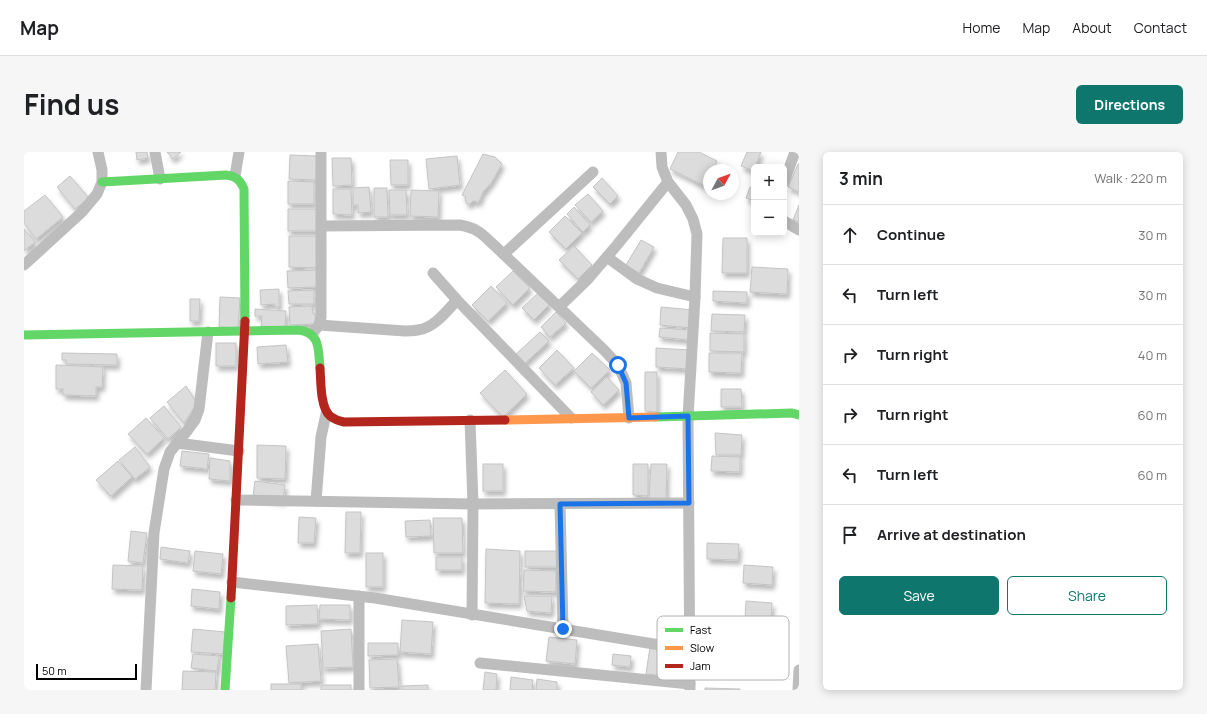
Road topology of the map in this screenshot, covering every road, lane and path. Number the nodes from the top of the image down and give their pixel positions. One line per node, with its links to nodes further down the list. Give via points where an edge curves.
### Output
1 (98, 152): 11 (street)
2 (155, 152): 10 (street)
3 (239, 152): 9 (street)
4 (321, 152): 14 (street)
5 (660, 153): 12 (street)
6 (795, 153): 8 (street)
7 (593, 172): 16 (street)
8 (787, 174)
9 (235, 176): 10 (street); 24 (street, via 241,181 244,189)
10 (160, 179): 11 (street)
11 (102, 182): 18 (street, via 97,194 82,212)
12 (668, 182): 17 (street); 20 (street, via 686,205 697,234)
13 (787, 224): 15 (street)
14 (321, 226): 16 (street, via 460,225 472,227); 23 (street)
15 (799, 230)
16 (504, 254): 22 (street)
17 (607, 257): 20 (street, via 637,279 657,288); 22 (street)
18 (24, 265)
19 (433, 273): 21 (street)
20 (695, 297): 30 (street)
21 (457, 300): 23 (street, via 429,327 418,330); 31 (street)
22 (559, 307): 32 (street, via 618,365 626,383)
23 (319, 325): 26 (street)
24 (245, 331): 25 (street); 26 (street, via 299,330); 35 (street)
25 (208, 332): 27 (street); 34 (street, via 199,409 195,420)
26 (312, 334): 28 (street, via 317,341)
27 (24, 336)
28 (326, 414): 33 (street, via 344,422); 37 (street, via 321,438)
29 (799, 415): 30 (street, via 792,413)
30 (688, 416): 32 (street); 38 (street)
31 (570, 418): 32 (street); 33 (street)
32 (629, 418)
33 (470, 420): 39 (street)
34 (177, 443): 35 (street); 50 (street, via 170,452 164,469 154,533)
35 (239, 451): 36 (street)
36 (236, 500): 37 (street); 41 (street)
37 (316, 502): 39 (street)
38 (689, 503): 40 (street); 44 (street)
39 (473, 504): 40 (street); 43 (street)
40 (560, 504): 45 (street)
41 (232, 582): 42 (street); 51 (street)
42 (359, 596): 43 (street); 52 (street)
43 (472, 615): 45 (street)
44 (690, 616)
45 (563, 629): 46 (street)
46 (657, 645)
47 (480, 663): 49 (street)
48 (799, 670): 53 (street)
49 (690, 687)
50 (146, 690)
51 (225, 690)
52 (358, 690)
53 (798, 690)

